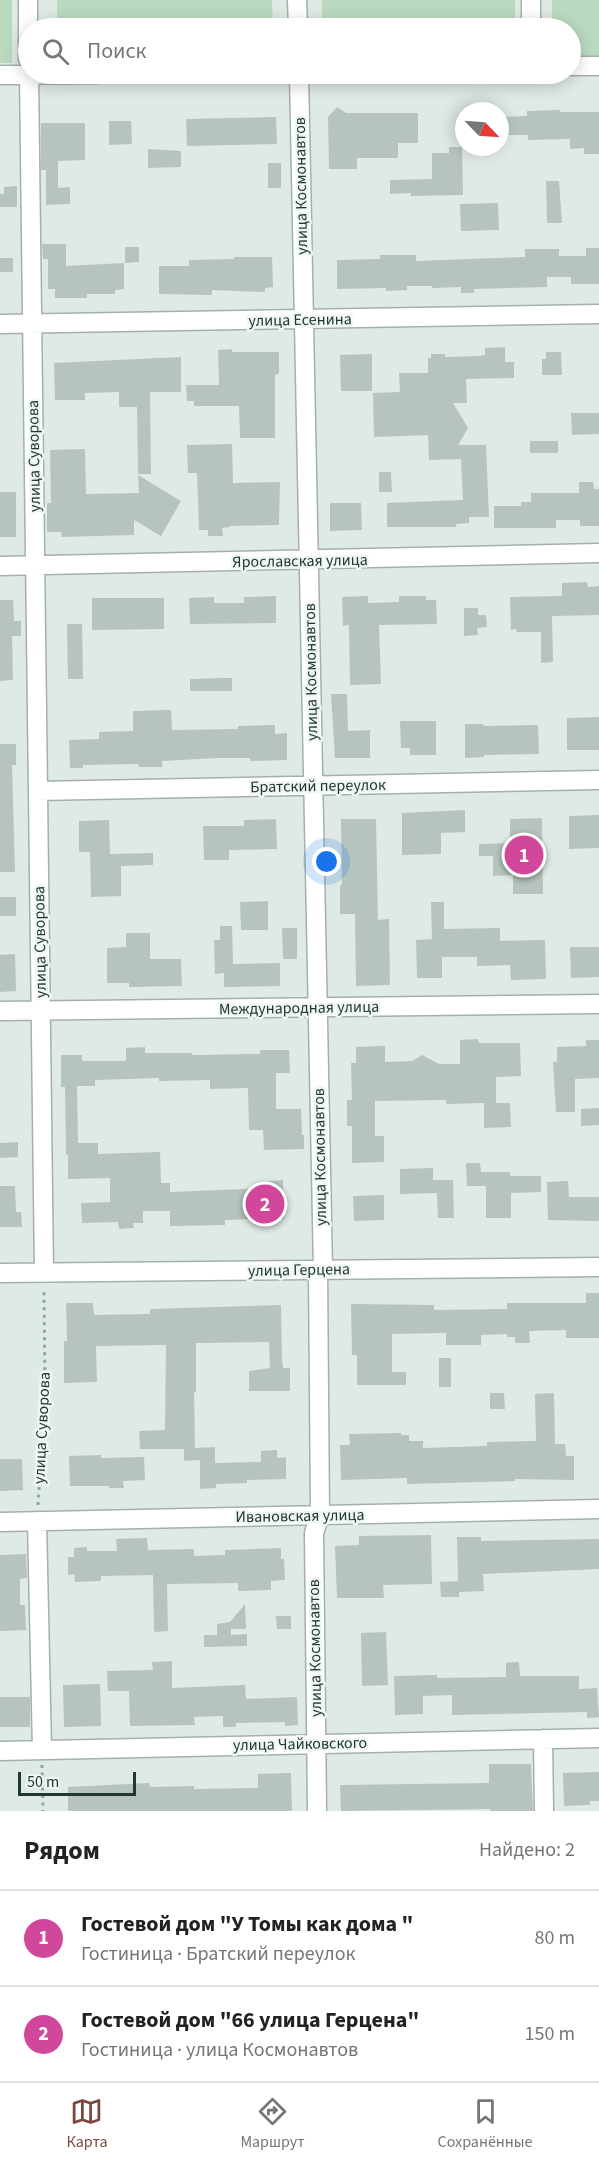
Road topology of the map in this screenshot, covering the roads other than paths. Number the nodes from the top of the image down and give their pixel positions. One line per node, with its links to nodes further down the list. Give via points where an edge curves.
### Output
1 (28, 0): 4 (street, улица Суворова)
2 (297, 0): 5 (street)
3 (531, 0): 6 (street)
4 (28, 18)
5 (298, 18)
6 (531, 18)
7 (581, 66): 8 (street)
8 (599, 66)
9 (18, 71): 10 (street)
10 (0, 75)
11 (29, 84): 15 (street, улица Суворова)
12 (299, 84): 14 (street, улица Космонавтов)
13 (599, 314): 14 (street, улица Есенина)
14 (304, 320): 15 (street, улица Есенина); 18 (street, улица Космонавтов)
15 (32, 323): 16 (street, улица Есенина); 19 (street, улица Суворова)
16 (0, 324)
17 (599, 553): 18 (street, Ярославская улица)
18 (309, 561): 19 (street, Ярославская улица); 22 (street, улица Космонавтов)
19 (35, 565): 20 (street, Ярославская улица); 23 (street, улица Суворова)
20 (0, 566)
21 (599, 780): 22 (street, Братский переулок)
22 (313, 786): 23 (street, Братский переулок); 25 (street, улица Космонавтов)
23 (38, 791): 27 (street, улица Суворова)
24 (599, 1004): 25 (street, Международная улица)
25 (318, 1008): 27 (street, Международная улица); 29 (street, улица Космонавтов)
26 (0, 1011): 27 (street, Международная улица)
27 (41, 1011): 31 (street, улица Суворова)
28 (599, 1267): 29 (street, улица Герцена)
29 (321, 1270): 31 (street, улица Герцена); 33 (street, улица Космонавтов)
30 (0, 1273): 31 (street, улица Герцена)
31 (44, 1273)
32 (599, 1509): 33 (street, Ивановская улица)
33 (320, 1515): 34 (street, Ивановская улица); 38 (street, улица Космонавтов, via 314,1533)
34 (37, 1521): 35 (street, Ивановская улица); 39 (street)
35 (0, 1522)
36 (543, 1738): 37 (street, улица Чайковского); 38 (street, улица Чайковского); 42 (street)
37 (599, 1738)
38 (315, 1744): 39 (street, улица Чайковского); 41 (street, улица Космонавтов)
39 (42, 1750): 40 (street, улица Чайковского)
40 (0, 1751)
41 (317, 1811)
42 (544, 1811)

